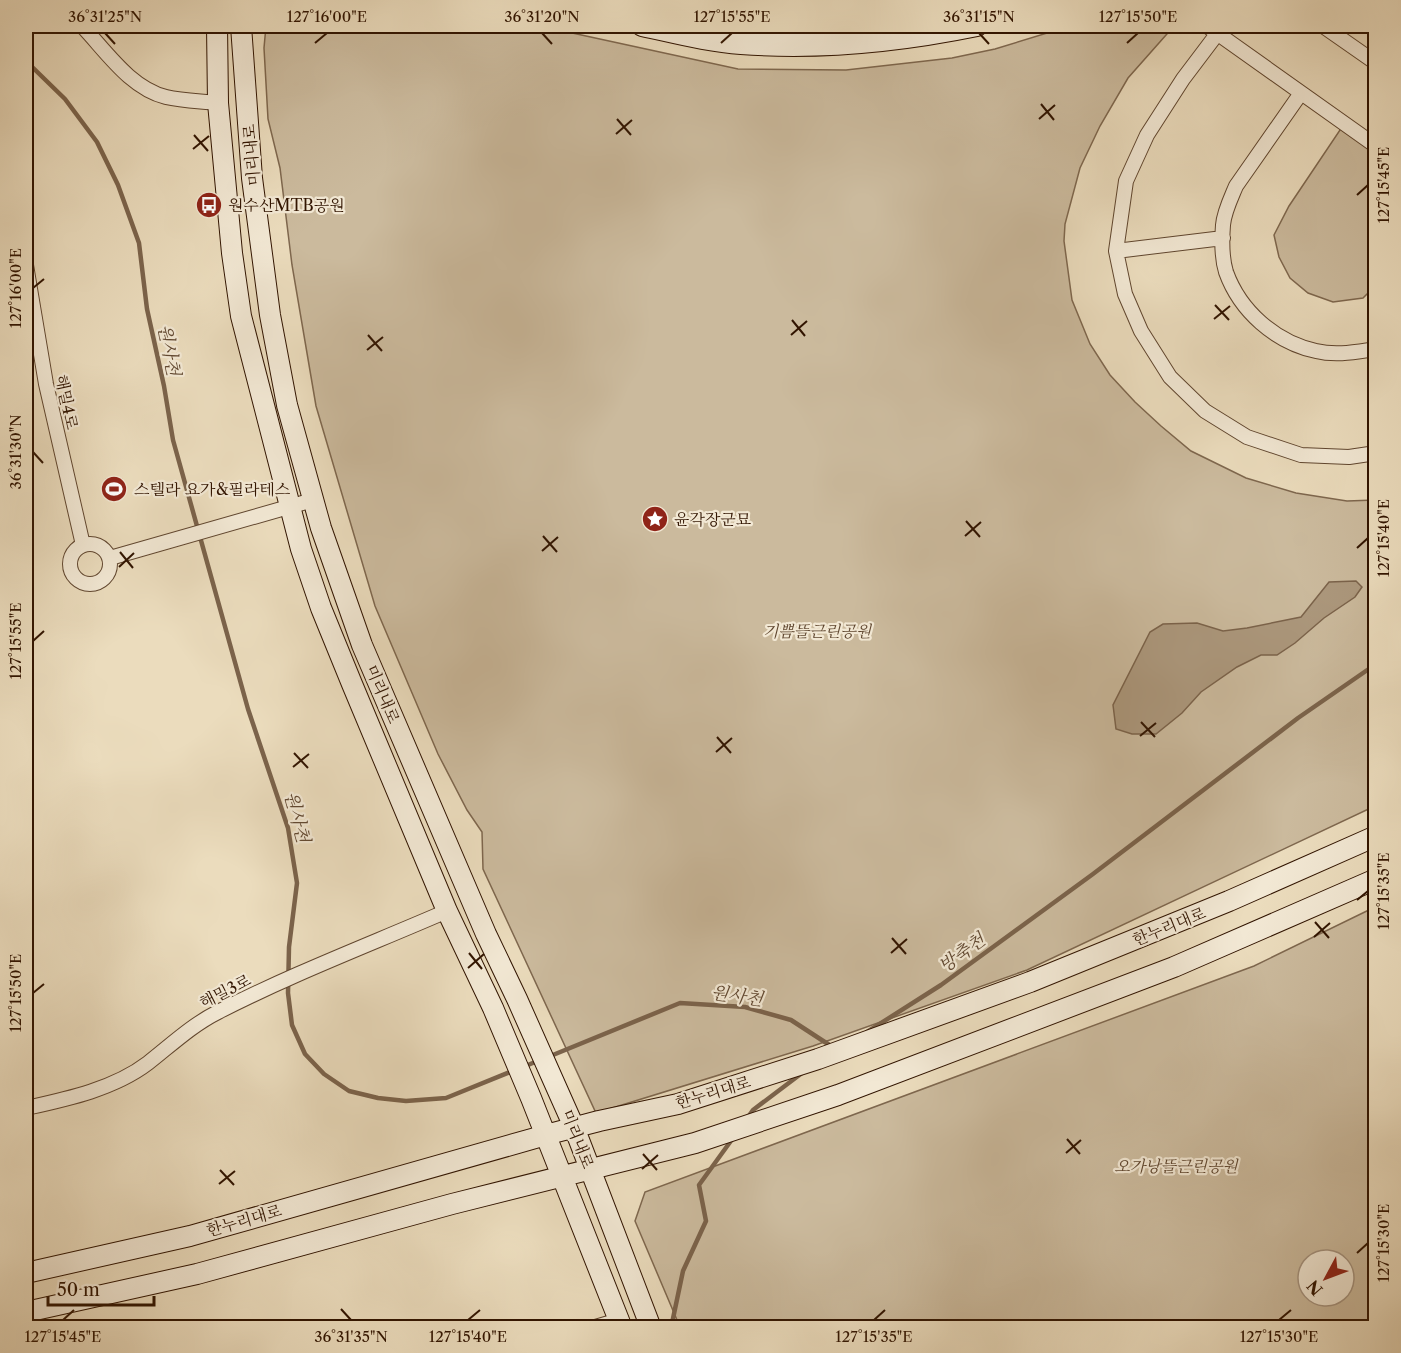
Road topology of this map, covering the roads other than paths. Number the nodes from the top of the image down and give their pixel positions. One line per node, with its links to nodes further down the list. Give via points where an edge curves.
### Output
1 (82, 26): 14 (street, via 133,81 150,91)
2 (207, 26): 12 (street)
3 (217, 26): 12 (street, 미리내로)
4 (243, 26): 21 (street, 미리내로, via 252,178 270,315 287,405)
5 (642, 26): 8 (street, via 738,44 784,46 880,42)
6 (739, 26): 7 (street, via 782,30)
7 (879, 26)
8 (977, 26)
9 (1323, 26): 11 (street)
10 (1217, 28): 13 (street); 17 (street, via 1147,135 1126,181)
11 (1376, 63)
12 (217, 77): 14 (street, 미리내로)
13 (1301, 93): 15 (street); 16 (street, via 1236,186 1223,224)
14 (218, 103): 22 (street, 미리내로, via 241,316)
15 (1376, 146)
16 (1223, 238): 17 (street); 19 (street, via 1225,270 1242,302 1256,320 1277,336 1315,351 1343,354)
17 (1116, 251): 20 (street, via 1125,294 1141,331 1170,377 1205,411 1246,436 1301,455 1350,457)
18 (26, 265): 23 (street, 해밀4로, via 46,384)
19 (1376, 349)
20 (1376, 453)
21 (313, 500): 22 (street); 29 (street, 미리내로, via 362,645)
22 (289, 507): 24 (street); 27 (street, 미리내로, via 321,608)
23 (83, 545): 24 (street, via 99,546); 24 (street, via 70,564 74,576 84,583 97,583 107,576)
24 (110, 558)
25 (1376, 836): 29 (street, 한누리대로, via 1030,982 818,1059 678,1104)
26 (1376, 879): 31 (street, via 1174,967 838,1095 695,1143)
27 (447, 911): 28 (street, 해밀3로, via 215,1013 126,1077 79,1095); 30 (street, 미리내로)
28 (26, 1108)
29 (574, 1127): 30 (street, 한누리대로); 31 (street, 미리내로)
30 (546, 1135): 32 (street, 미리내로); 33 (street, 한누리대로, via 190,1236)
31 (590, 1169): 32 (street); 35 (street, 미리내로)
32 (562, 1176): 34 (street, via 197,1274); 36 (street, 미리내로)
33 (26, 1273)
34 (26, 1312)
35 (647, 1319)
36 (621, 1324): 37 (street)
37 (592, 1328)

